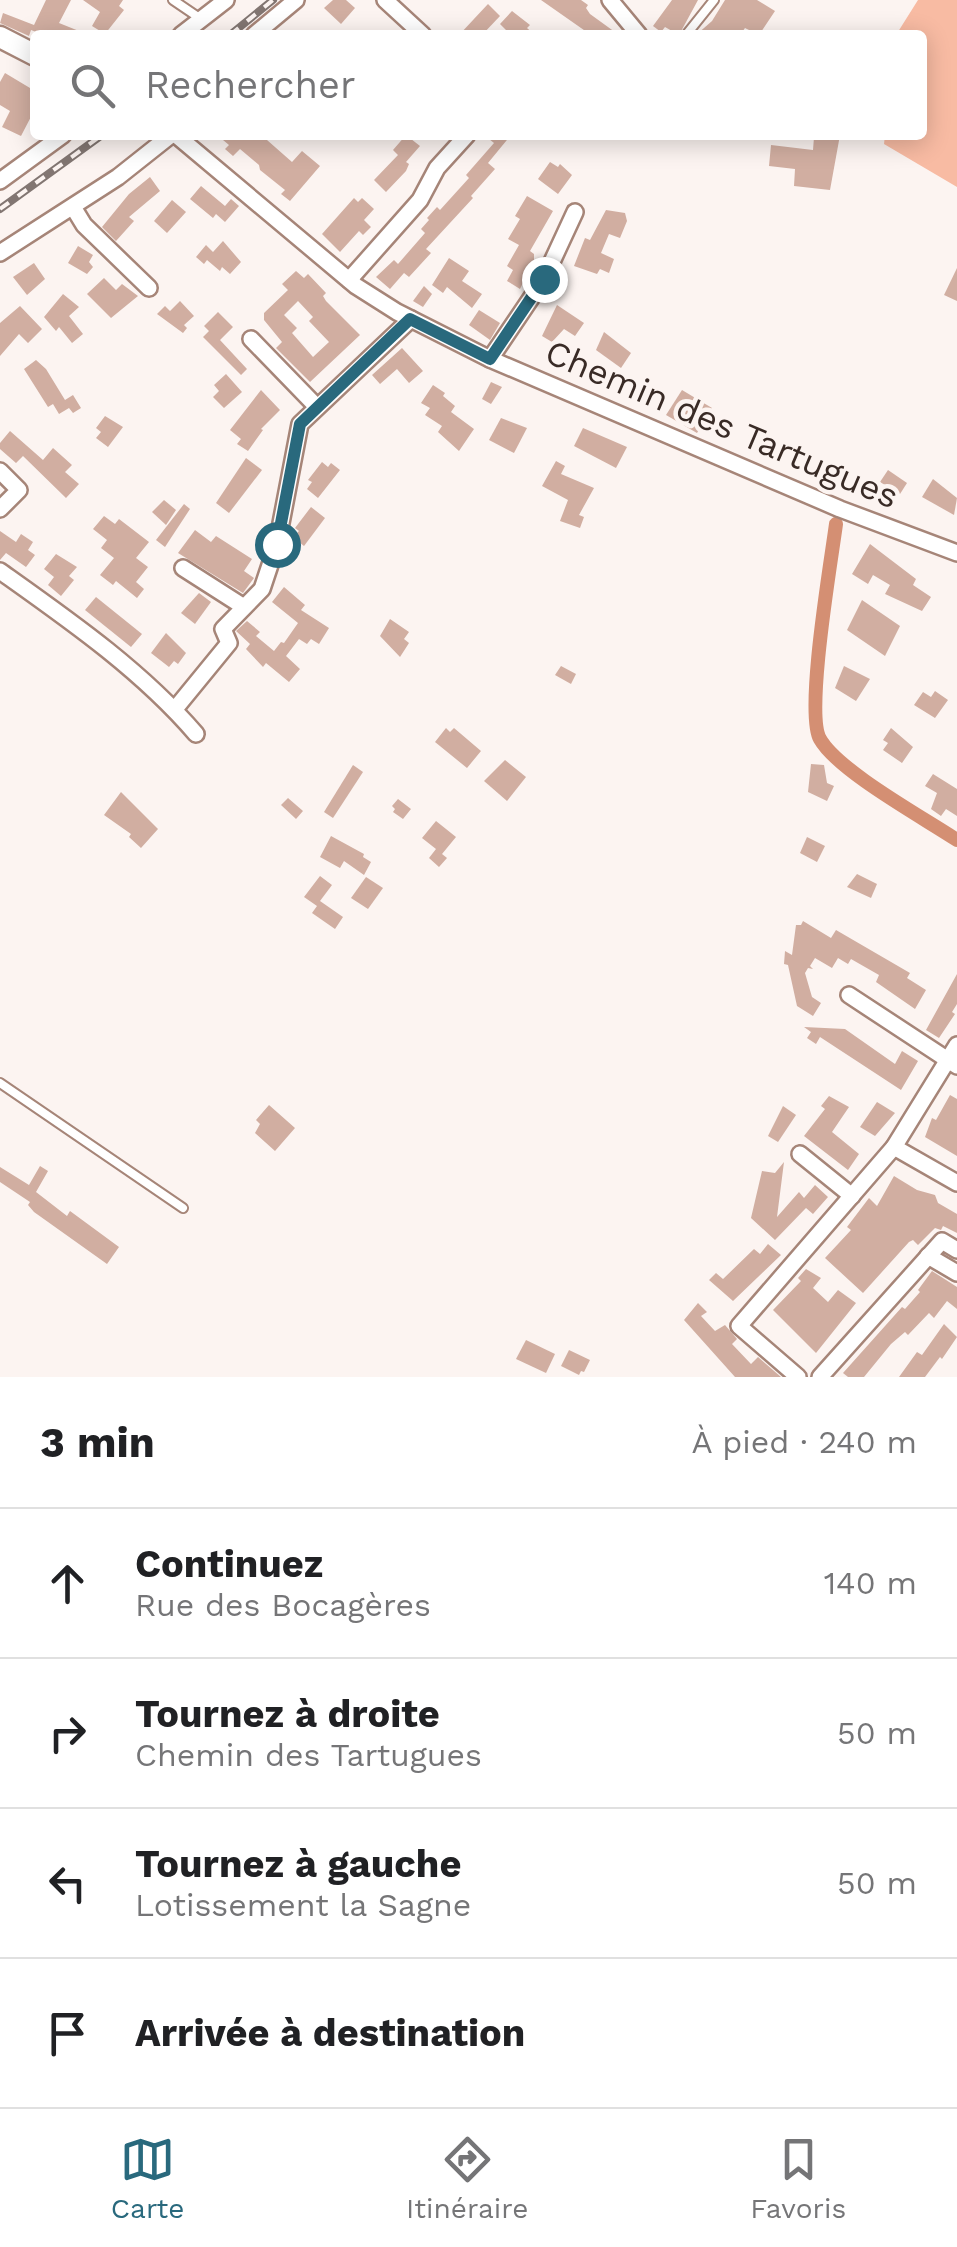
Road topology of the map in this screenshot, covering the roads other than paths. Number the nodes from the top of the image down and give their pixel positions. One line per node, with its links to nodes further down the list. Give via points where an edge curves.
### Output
1 (173, 0): 7 (lane)
2 (226, 0): 7 (street)
3 (296, 0): 9 (street)
4 (385, 0): 10 (street)
5 (610, 0): 11 (street)
6 (714, 0): 12 (lane)
7 (201, 19): 8 (street)
8 (187, 30)
9 (260, 30)
10 (417, 30)
11 (636, 30)
12 (690, 30)
13 (0, 37): 14 (street)
14 (30, 52)
15 (56, 140): 19 (street)
16 (167, 140): 20 (street)
17 (180, 140): 23 (street, Chemin des Tartugues)
18 (462, 140): 23 (street)
19 (0, 180)
20 (73, 207): 22 (street); 24 (street)
21 (575, 212): 27 (street, via 544,279)
22 (0, 253)
23 (349, 280): 25 (street, Chemin des Tartugues)
24 (149, 288)
25 (410, 319): 27 (street, Chemin des Tartugues); 28 (street)
26 (252, 339): 28 (street)
27 (490, 359): 31 (street, Chemin des Tartugues)
28 (318, 407): 34 (street, via 300,424 277,544 262,589)
29 (0, 472): 30 (street, via 20,490)
30 (0, 510)
31 (957, 553)
32 (184, 568): 34 (street)
33 (0, 571): 35 (street)
34 (244, 607): 35 (street, via 223,629 229,643)
35 (175, 709): 36 (street)
36 (196, 734)
37 (849, 995): 39 (street)
38 (957, 1046): 39 (street)
39 (952, 1063): 41 (street)
40 (0, 1083): 45 (lane)
41 (894, 1147): 43 (street); 44 (street)
42 (800, 1154): 44 (street)
43 (957, 1183)
44 (852, 1196): 49 (street, via 739,1326)
45 (182, 1208)
46 (957, 1250): 47 (street, via 942,1241)
47 (928, 1256): 48 (street); 50 (street)
48 (957, 1274)
49 (798, 1377)
50 (820, 1377)

